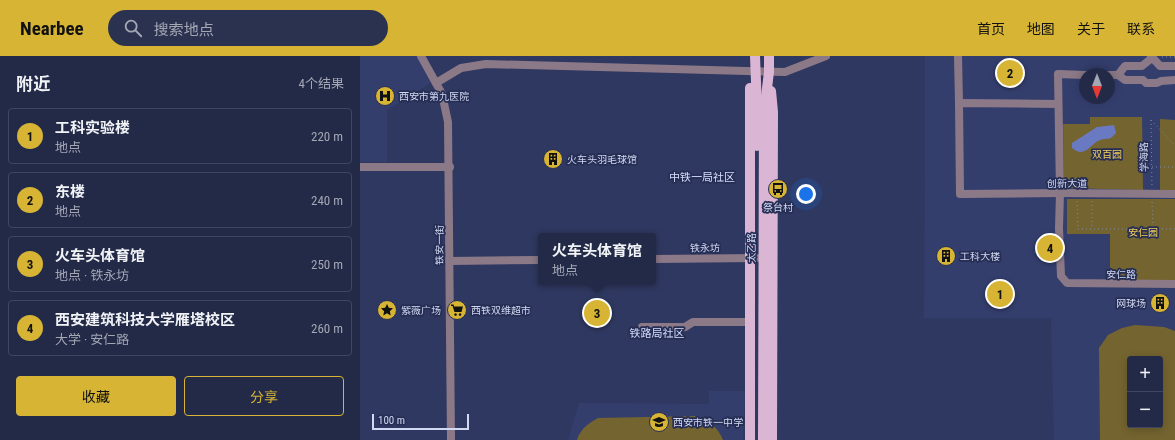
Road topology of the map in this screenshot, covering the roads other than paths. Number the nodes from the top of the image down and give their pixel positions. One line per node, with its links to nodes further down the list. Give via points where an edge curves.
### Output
1 (422, 56): 18 (street, 铁安一街)
2 (755, 56): 10 (main road, 太乙路)
3 (769, 56): 11 (main road, 太乙路)
4 (826, 56): 11 (street, via 785,72)
5 (958, 56): 19 (street)
6 (1151, 57): 7 (street); 8 (street)
7 (1142, 66): 14 (street, via 1125,66); 15 (street)
8 (1160, 66): 9 (street); 16 (street)
9 (1175, 66)
10 (755, 72): 11 (street); 18 (street, via 486,64 461,68); 25 (main road, 太乙路, via 757,108)
11 (769, 72): 35 (main road, 太乙路, via 764,112); 36 (main road, via 773,112)
12 (1079, 75): 20 (street, via 1058,74)
13 (1115, 76): 14 (street)
14 (1118, 76): 15 (street, via 1125,80)
15 (1143, 80): 16 (street, via 1146,83 1157,83)
16 (1161, 80): 17 (street)
17 (1175, 80)
18 (436, 83): 22 (street, 铁安一街, via 442,94 448,122)
19 (959, 103): 20 (street); 23 (street, 创新大道, via 960,194)
20 (1058, 104): 23 (street)
21 (360, 167): 22 (street)
22 (450, 167): 28 (street, 铁安一街)
23 (1060, 193): 24 (street, 创新大道); 29 (street, 安仁路, via 1058,228 1061,276 1068,283)
24 (1175, 194)
25 (754, 258): 26 (street, 铁永坊); 30 (main road); 34 (main road, 太乙路)
26 (656, 259)
27 (538, 260): 28 (street)
28 (449, 261): 32 (street, 铁安一街)
29 (1175, 284)
30 (750, 322): 31 (street, via 693,322 685,327); 33 (main road)
31 (642, 327)
32 (451, 440)
33 (750, 440)
34 (757, 440)
35 (763, 440)
36 (772, 440)

